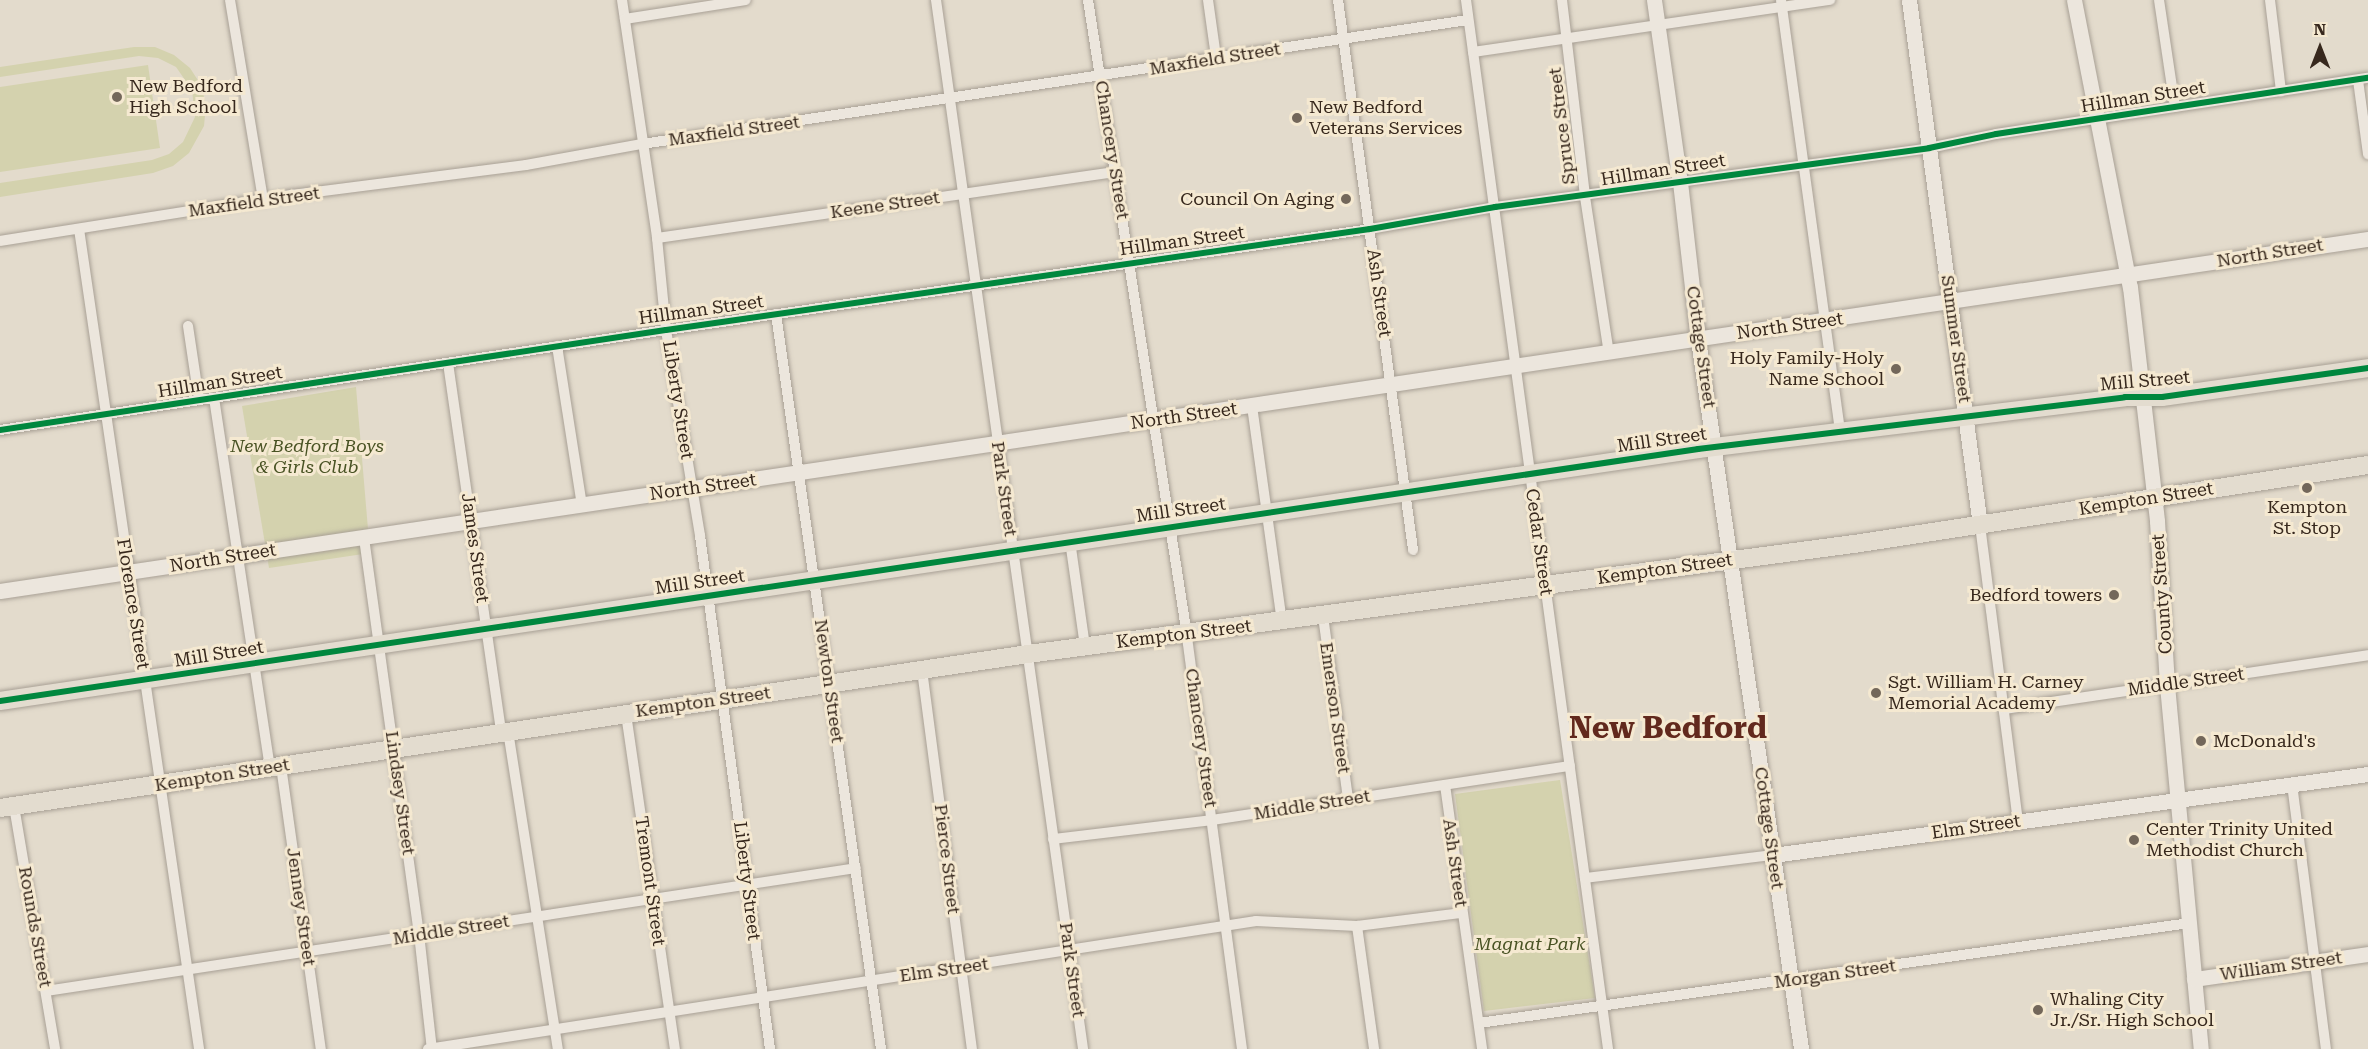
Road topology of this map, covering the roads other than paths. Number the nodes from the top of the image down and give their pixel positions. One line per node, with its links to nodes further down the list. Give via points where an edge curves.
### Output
1 (230, 0): 38 (street)
2 (622, 0): 17 (street, Liberty Street)
3 (746, 0): 17 (street)
4 (936, 0): 27 (street, Park Street)
5 (1088, 0): 24 (street, Chancery Street)
6 (1208, 0): 23 (street)
7 (1338, 0): 21 (street, Ash Street)
8 (1466, 0): 18 (street, Cedar Street)
9 (1562, 0): 20 (street, Spruce Street)
10 (1654, 0): 19 (street, Cottage Street)
11 (1830, 0): 16 (street)
12 (1910, 0): 31 (street, Summer Street)
13 (2074, 0): 29 (street, County Street)
14 (2159, 0): 28 (street)
15 (2270, 0): 26 (street)
16 (1782, 4): 19 (street); 33 (street)
17 (625, 19): 30 (street, Liberty Street)
18 (1468, 20): 21 (street, Maxfield Street); 22 (street, Cedar Street)
19 (1658, 25): 20 (street); 35 (street, Cottage Street)
20 (1567, 39): 22 (street); 37 (street, Spruce Street)
21 (1343, 40): 23 (street, Maxfield Street); 41 (street, Ash Street)
22 (1473, 52): 39 (street, Cedar Street)
23 (1216, 57): 24 (street, Maxfield Street)
24 (1101, 76): 27 (street, Maxfield Street); 34 (street, Chancery Street)
25 (2363, 79): 26 (street, Hillman Street); 32 (street)
26 (2282, 91): 28 (street, Hillman Street)
27 (950, 98): 30 (street, Maxfield Street); 36 (street, Park Street)
28 (2175, 107): 29 (street, Hillman Street)
29 (2098, 119): 31 (street, Hillman Street); 46 (street, County Street)
30 (642, 144): 38 (street, Maxfield Street, via 526,165); 42 (street, Liberty Street)
31 (1929, 148): 33 (street, Hillman Street); 48 (street, Summer Street)
32 (2368, 154)
33 (1803, 163): 35 (street, Hillman Street); 50 (street)
34 (1113, 172): 36 (street, Keene Street); 45 (street, Chancery Street)
35 (1680, 182): 37 (street, Hillman Street); 53 (street, Cottage Street)
36 (962, 194): 42 (street, Keene Street); 47 (street, Park Street)
37 (1585, 197): 39 (street, Hillman Street); 55 (street, Spruce Street)
38 (263, 200): 40 (street, Maxfield Street)
39 (1495, 207): 41 (street, Hillman Street); 57 (street, Cedar Street)
40 (79, 229): 44 (street, Maxfield Street); 64 (street, Florence Street)
41 (1370, 229): 45 (street, Hillman Street); 59 (street, Ash Street)
42 (657, 238): 52 (street, Liberty Street)
43 (2368, 238): 46 (street, North Street)
44 (0, 241)
45 (1130, 263): 47 (street, Hillman Street); 66 (street, Chancery Street)
46 (2127, 276): 48 (street, North Street); 60 (street, County Street)
47 (975, 285): 49 (street, Hillman Street); 69 (street, Park Street)
48 (1951, 302): 50 (street, North Street); 65 (street, Summer Street)
49 (777, 314): 52 (street, Hillman Street); 72 (street, Newton Street)
50 (1826, 321): 53 (street, North Street); 68 (street)
51 (188, 326): 62 (street)
52 (666, 330): 54 (street, Hillman Street); 74 (street, Liberty Street)
53 (1698, 340): 55 (street, North Street); 70 (street, Cottage Street)
54 (557, 346): 56 (street, Hillman Street); 77 (street)
55 (1609, 353): 57 (street, North Street)
56 (448, 363): 61 (street, Hillman Street); 79 (street, James Street)
57 (1515, 367): 59 (street, North Street); 73 (street, Cedar Street)
58 (2368, 368): 60 (main road, Mill Street)
59 (1392, 385): 63 (street, North Street); 75 (street, Ash Street)
60 (2143, 397): 65 (main road, Mill Street); 76 (street, County Street)
61 (213, 398): 62 (street, Hillman Street); 86 (street, Jenney Street)
62 (199, 400): 64 (street, Hillman Street)
63 (1252, 406): 66 (street, North Street); 78 (street)
64 (106, 414): 67 (street, Hillman Street); 88 (street, Florence Street)
65 (1966, 417): 68 (main road, Mill Street); 80 (street, Summer Street)
66 (1155, 420): 69 (street, North Street); 81 (street, Chancery Street)
67 (0, 430)
68 (1840, 432): 70 (main road, Mill Street)
69 (997, 443): 72 (street, North Street); 84 (street, Park Street)
70 (1715, 447): 73 (main road, Mill Street); 87 (street, Cottage Street)
71 (2368, 465): 76 (main road, Kempton Street)
72 (800, 473): 74 (street, North Street); 89 (street, Newton Street)
73 (1530, 473): 75 (main road, Mill Street); 90 (street, Cedar Street)
74 (693, 489): 77 (street, North Street); 92 (street, Liberty Street)
75 (1405, 491): 78 (main road, Mill Street); 85 (street, Ash Street)
76 (2154, 497): 80 (main road, Kempton Street); 105 (street, County Street)
77 (582, 505): 79 (street, North Street)
78 (1266, 512): 81 (main road, Mill Street); 94 (street)
79 (471, 521): 82 (street, North Street); 95 (street, James Street)
80 (1980, 525): 87 (main road, Kempton Street); 108 (street, Summer Street)
81 (1170, 526): 83 (main road, Mill Street); 96 (street, Chancery Street)
82 (364, 538): 86 (street, North Street); 97 (street, Lindsey Street)
83 (1070, 541): 84 (main road, Mill Street); 98 (street)
84 (1012, 550): 89 (main road, Mill Street); 99 (street, Park Street)
85 (1413, 550)
86 (238, 556): 88 (street, North Street); 101 (street, Jenney Street)
87 (1731, 560): 90 (main road, Kempton Street); 124 (street, Cottage Street)
88 (128, 573): 91 (street, North Street); 103 (street, Florence Street)
89 (815, 580): 92 (main road, Mill Street); 104 (street, Newton Street)
90 (1545, 586): 93 (main road, Kempton Street); 112 (street, Cedar Street)
91 (0, 591)
92 (709, 595): 95 (main road, Mill Street); 106 (street, Liberty Street)
93 (1323, 616): 94 (main road, Kempton Street); 118 (street, Emerson Street)
94 (1282, 622): 96 (main road, Kempton Street)
95 (486, 629): 97 (main road, Mill Street); 110 (street, James Street)
96 (1186, 633): 98 (main road, Kempton Street); 121 (street, Chancery Street)
97 (379, 645): 101 (main road, Mill Street); 111 (street, Lindsey Street)
98 (1085, 646): 99 (main road, Kempton Street)
99 (1028, 654): 102 (main road, Kempton Street); 123 (street, Park Street)
100 (2368, 655): 105 (street, Middle Street)
101 (254, 663): 103 (main road, Mill Street); 113 (street, Jenney Street)
102 (922, 670): 104 (main road, Kempton Street); 139 (street, Pierce Street)
103 (145, 680): 107 (main road, Mill Street); 115 (street, Florence Street)
104 (829, 683): 106 (main road, Kempton Street); 125 (street, Newton Street)
105 (2168, 685): 108 (street, Middle Street); 119 (street, County Street)
106 (723, 699): 109 (main road, Kempton Street); 127 (street, Liberty Street)
107 (0, 701)
108 (2004, 709): 122 (street, Summer Street)
109 (626, 714): 110 (main road, Kempton Street); 128 (street, Tremont Street)
110 (505, 732): 111 (main road, Kempton Street); 130 (street, James Street)
111 (393, 749): 113 (main road, Kempton Street); 134 (street, Lindsey Street)
112 (1570, 766): 117 (street, Middle Street); 126 (street, Cedar Street)
113 (275, 767): 115 (main road, Kempton Street); 135 (street, Jenney Street)
114 (2368, 774): 116 (street, Elm Street)
115 (160, 784): 120 (main road, Kempton Street); 140 (street, Florence Street)
116 (2292, 784): 119 (street, Elm Street); 138 (street)
117 (1445, 785): 118 (street, Middle Street); 129 (street, Ash Street)
118 (1348, 799): 121 (street, Middle Street)
119 (2179, 799): 122 (street, Elm Street); 131 (street, County Street)
120 (7, 807): 144 (street, Rounds Street)
121 (1212, 820): 123 (street, Middle Street); 132 (street, Chancery Street)
122 (2018, 821): 124 (street, Elm Street)
123 (1053, 839): 136 (street, Park Street)
124 (1773, 855): 126 (street, Elm Street); 142 (street, Cottage Street)
125 (856, 868): 127 (street, Middle Street); 143 (street, Newton Street)
126 (1585, 878): 146 (street, Cedar Street)
127 (748, 885): 128 (street, Middle Street); 145 (street, Liberty Street)
128 (652, 899): 130 (street, Middle Street); 147 (street, Tremont Street)
129 (1462, 913): 133 (street, Elm Street); 148 (street, Ash Street)
130 (537, 916): 134 (street, Middle Street); 149 (street, James Street)
131 (2190, 923): 141 (street, County Street); 142 (street, Morgan Street)
132 (1225, 926): 133 (street, Elm Street, via 1276,920); 136 (street, Elm Street); 160 (street, Chancery Street)
133 (1357, 926): 161 (street)
134 (419, 934): 135 (street, Middle Street); 153 (street, Lindsey Street)
135 (307, 951): 140 (street, Middle Street); 152 (street, Jenney Street)
136 (1069, 951): 139 (street, Elm Street); 159 (street, Park Street)
137 (2368, 954): 138 (street, William Street)
138 (2314, 962): 141 (street, William Street); 166 (street)
139 (961, 968): 143 (street, Elm Street); 158 (street, Pierce Street)
140 (186, 970): 144 (street, Middle Street); 151 (street, Florence Street)
141 (2194, 979): 165 (street, County Street)
142 (1791, 980): 146 (street, Morgan Street); 164 (street, Cottage Street)
143 (872, 981): 145 (street, Elm Street); 157 (street, Newton Street)
144 (46, 991): 150 (street, Rounds Street)
145 (763, 998): 147 (street, Elm Street); 156 (street, Liberty Street)
146 (1601, 1006): 148 (street, Morgan Street); 163 (street, Cedar Street)
147 (669, 1011): 149 (street, Elm Street); 155 (street, Tremont Street)
148 (1479, 1023): 162 (street, Ash Street)
149 (555, 1029): 153 (street, Elm Street); 154 (street, James Street)
150 (55, 1049)
151 (199, 1049)
152 (321, 1049)
153 (431, 1049)
154 (558, 1049)
155 (675, 1049)
156 (770, 1049)
157 (882, 1049)
158 (972, 1049)
159 (1083, 1049)
160 (1242, 1049)
161 (1374, 1049)
162 (1482, 1049)
163 (1608, 1049)
164 (1801, 1049)
165 (2201, 1049)
166 (2326, 1049)

